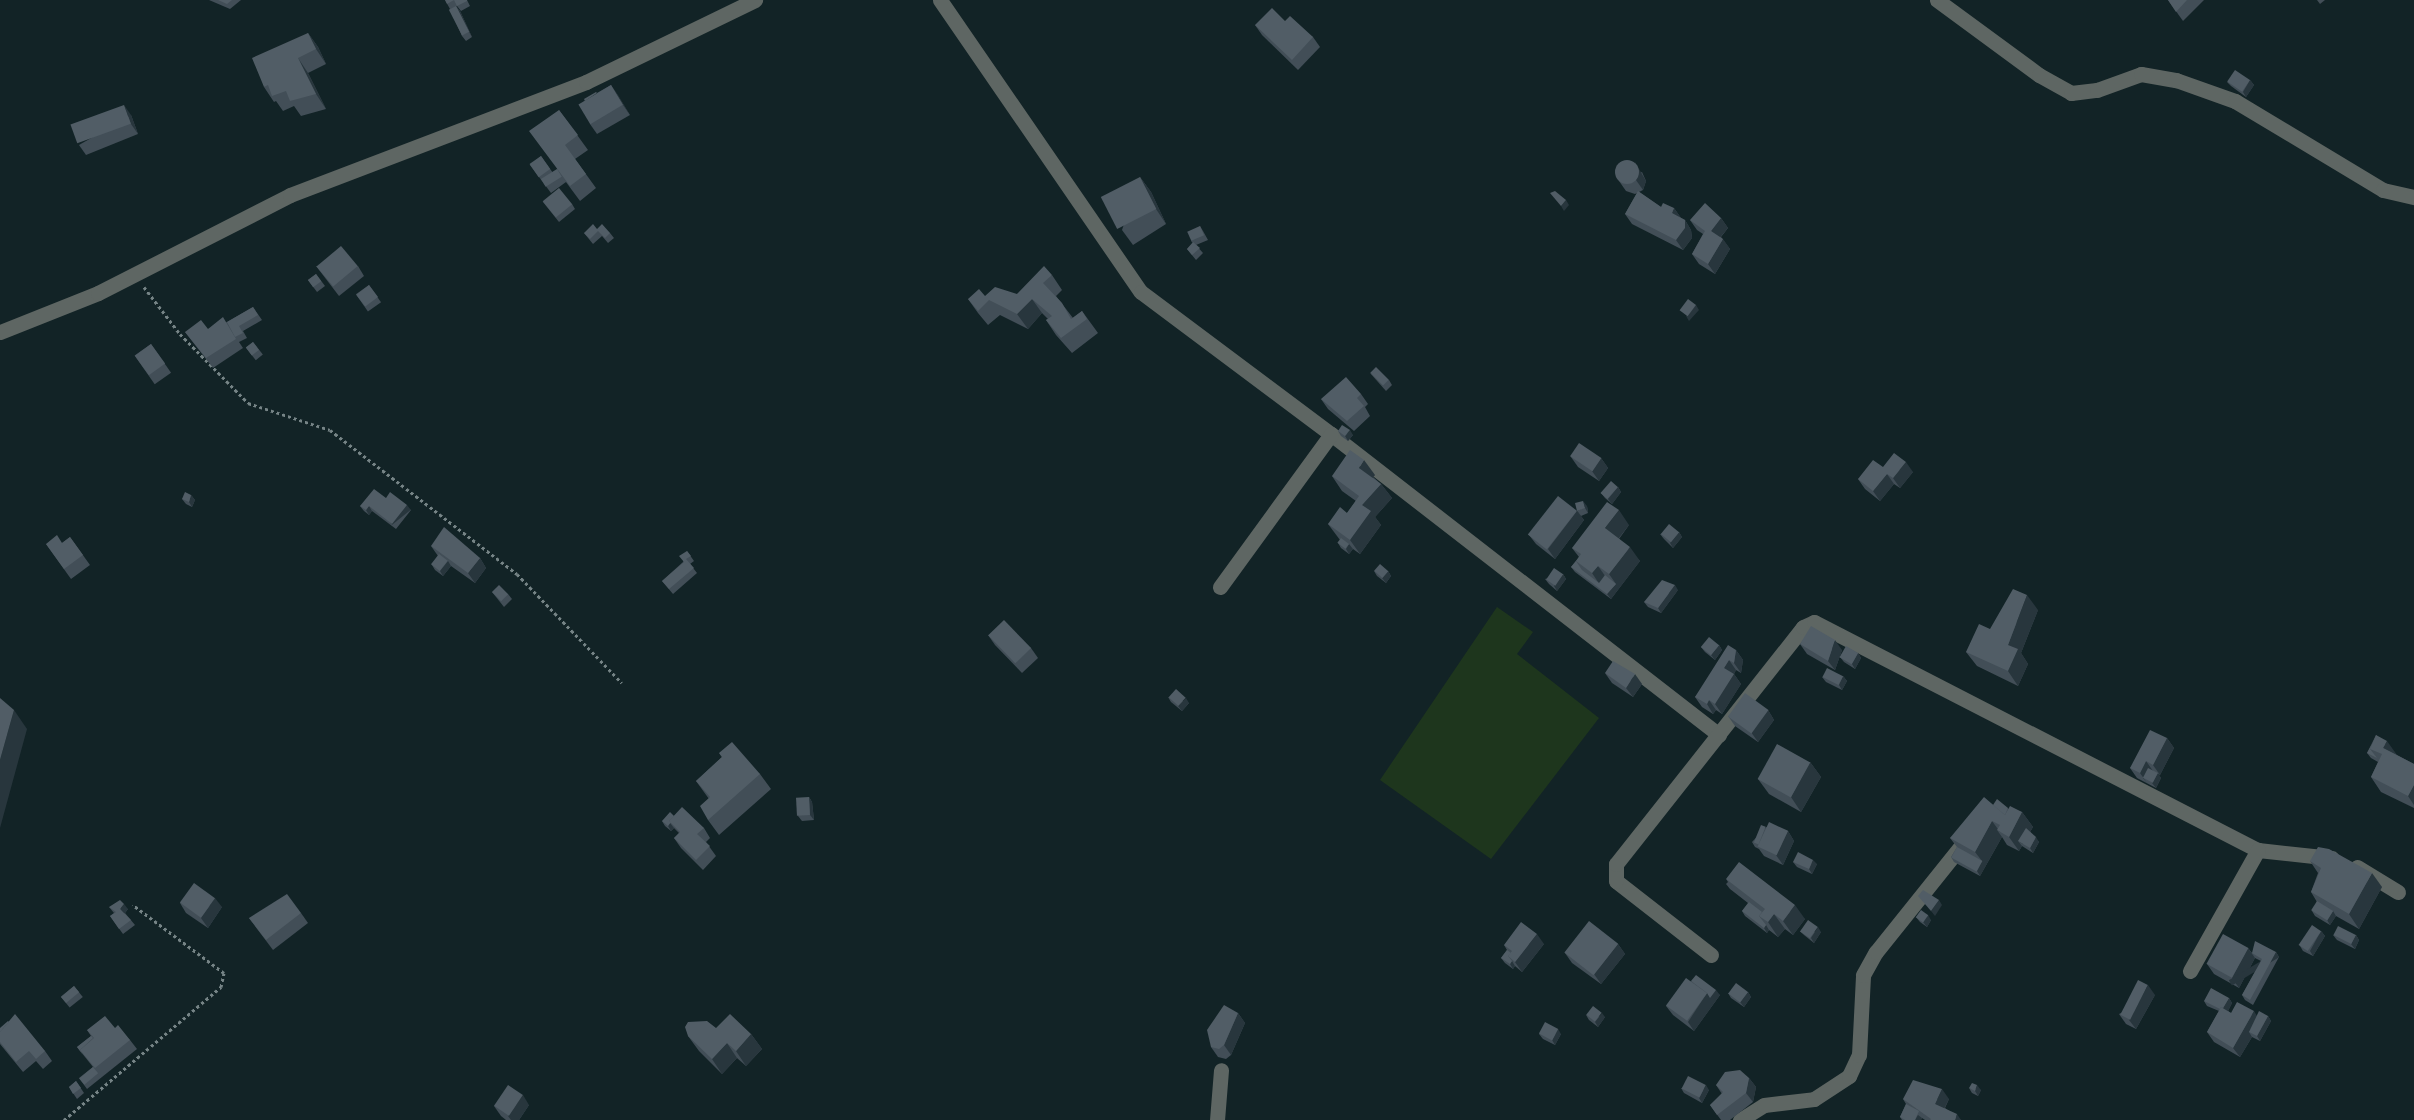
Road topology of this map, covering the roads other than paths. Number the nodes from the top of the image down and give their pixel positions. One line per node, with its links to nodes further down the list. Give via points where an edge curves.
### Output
1 (755, 0): 5 (street, via 586,82 290,195 98,293)
2 (940, 0): 6 (street, via 1141,292)
3 (1937, 0): 4 (street, via 2039,75 2071,93 2097,90 2141,74 2176,80 2235,101 2383,190)
4 (2414, 197)
5 (0, 332)
6 (1330, 434): 7 (street); 8 (street)
7 (1220, 587)
8 (1719, 735): 10 (street, via 1803,627 1820,622); 12 (street, via 1616,864 1614,873 1616,881)
9 (1977, 825): 16 (street, via 1876,952 1863,975 1859,1055 1849,1076 1814,1099 1764,1105)
10 (2258, 850): 11 (street, via 2344,859); 13 (street)
11 (2398, 891)
12 (1711, 956)
13 (2190, 971)
14 (1221, 1070): 15 (street)
15 (1217, 1120)
16 (1740, 1120)

